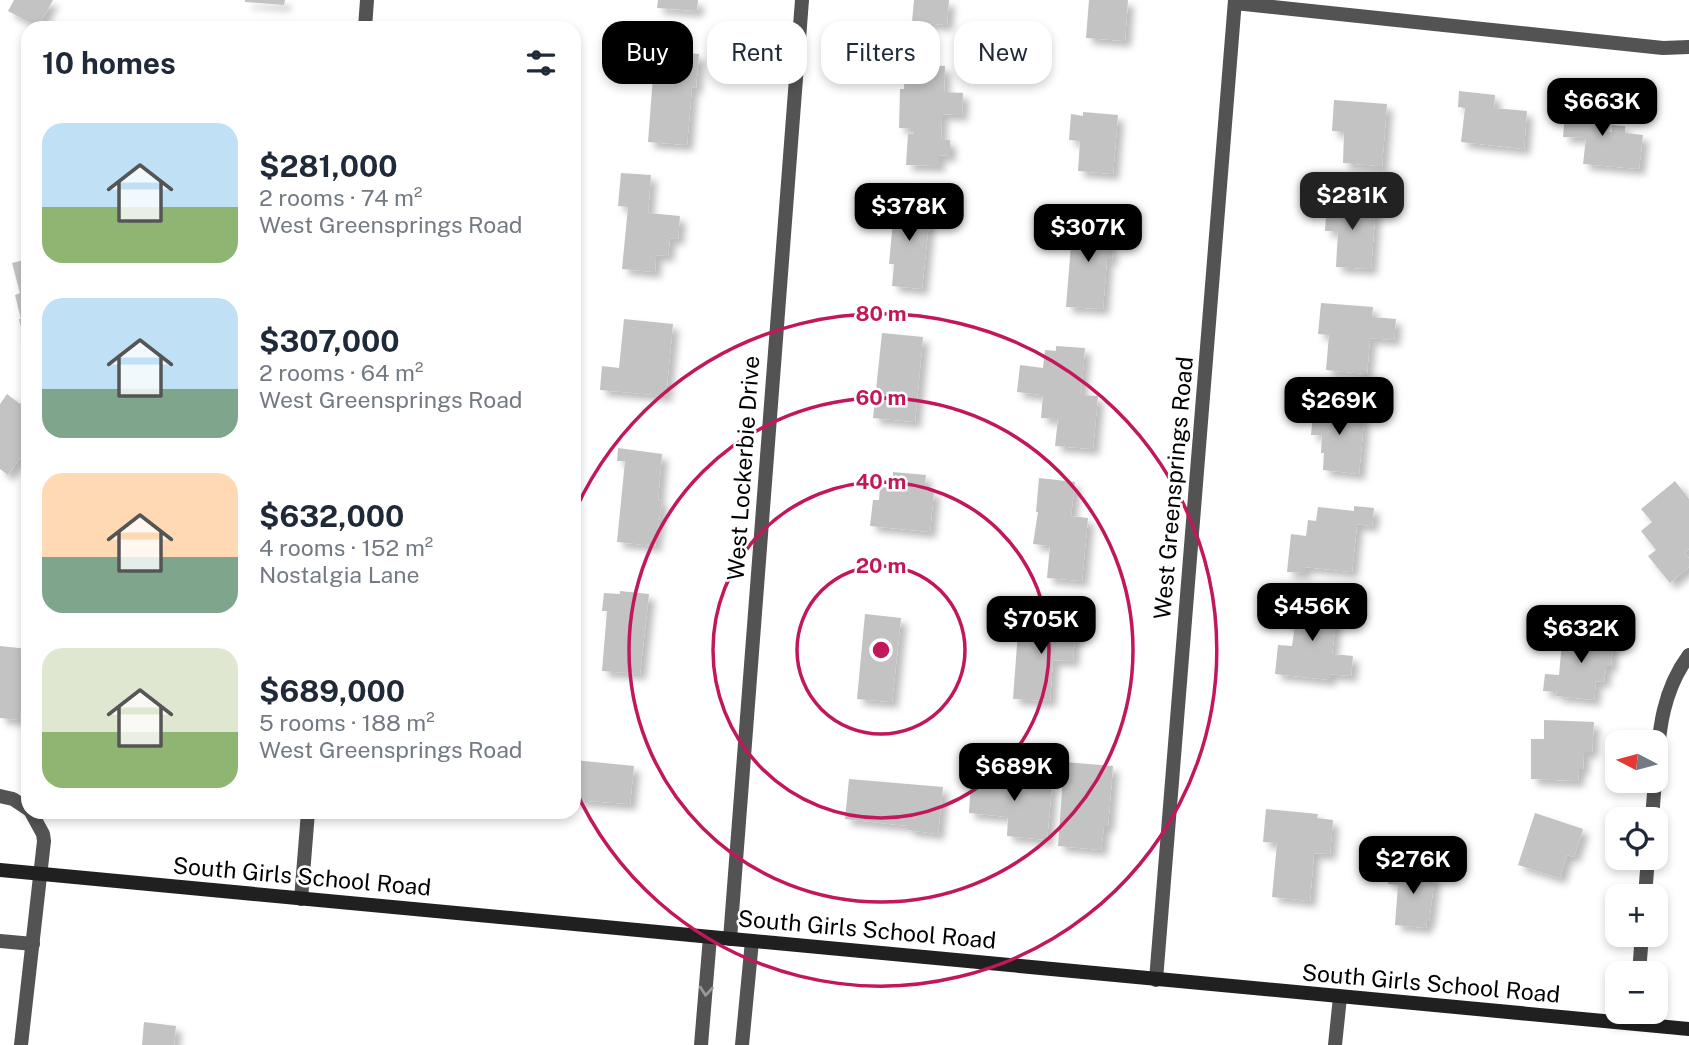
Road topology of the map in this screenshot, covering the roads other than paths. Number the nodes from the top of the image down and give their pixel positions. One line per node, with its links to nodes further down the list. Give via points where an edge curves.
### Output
1 (367, 0): 4 (street)
2 (802, 0): 16 (street, West Lockerbie Drive)
3 (1235, 1): 5 (street, via 1663,48); 20 (street, West Greensprings Road)
4 (366, 21)
5 (1689, 47)
6 (1689, 655): 7 (street, via 1668,693)
7 (1660, 730)
8 (0, 796): 9 (street)
9 (21, 805)
10 (34, 819): 13 (street, via 43,834)
11 (307, 819): 14 (street)
12 (0, 870): 13 (main road, South Girls School Road)
13 (40, 874): 14 (main road, South Girls School Road); 19 (street)
14 (301, 899): 15 (main road, South Girls School Road)
15 (710, 937): 16 (main road, South Girls School Road); 26 (street, one-way to 26)
16 (730, 939): 18 (main road, South Girls School Road)
17 (0, 941): 19 (street)
18 (752, 941): 20 (main road, South Girls School Road); 27 (street)
19 (33, 944): 25 (street)
20 (1156, 980): 21 (main road, South Girls School Road)
21 (1340, 997): 22 (main road, South Girls School Road); 28 (street)
22 (1605, 1016)
23 (1664, 1024): 24 (main road, South Girls School Road)
24 (1689, 1029)
25 (21, 1045)
26 (701, 1045)
27 (742, 1045)
28 (1335, 1045)

